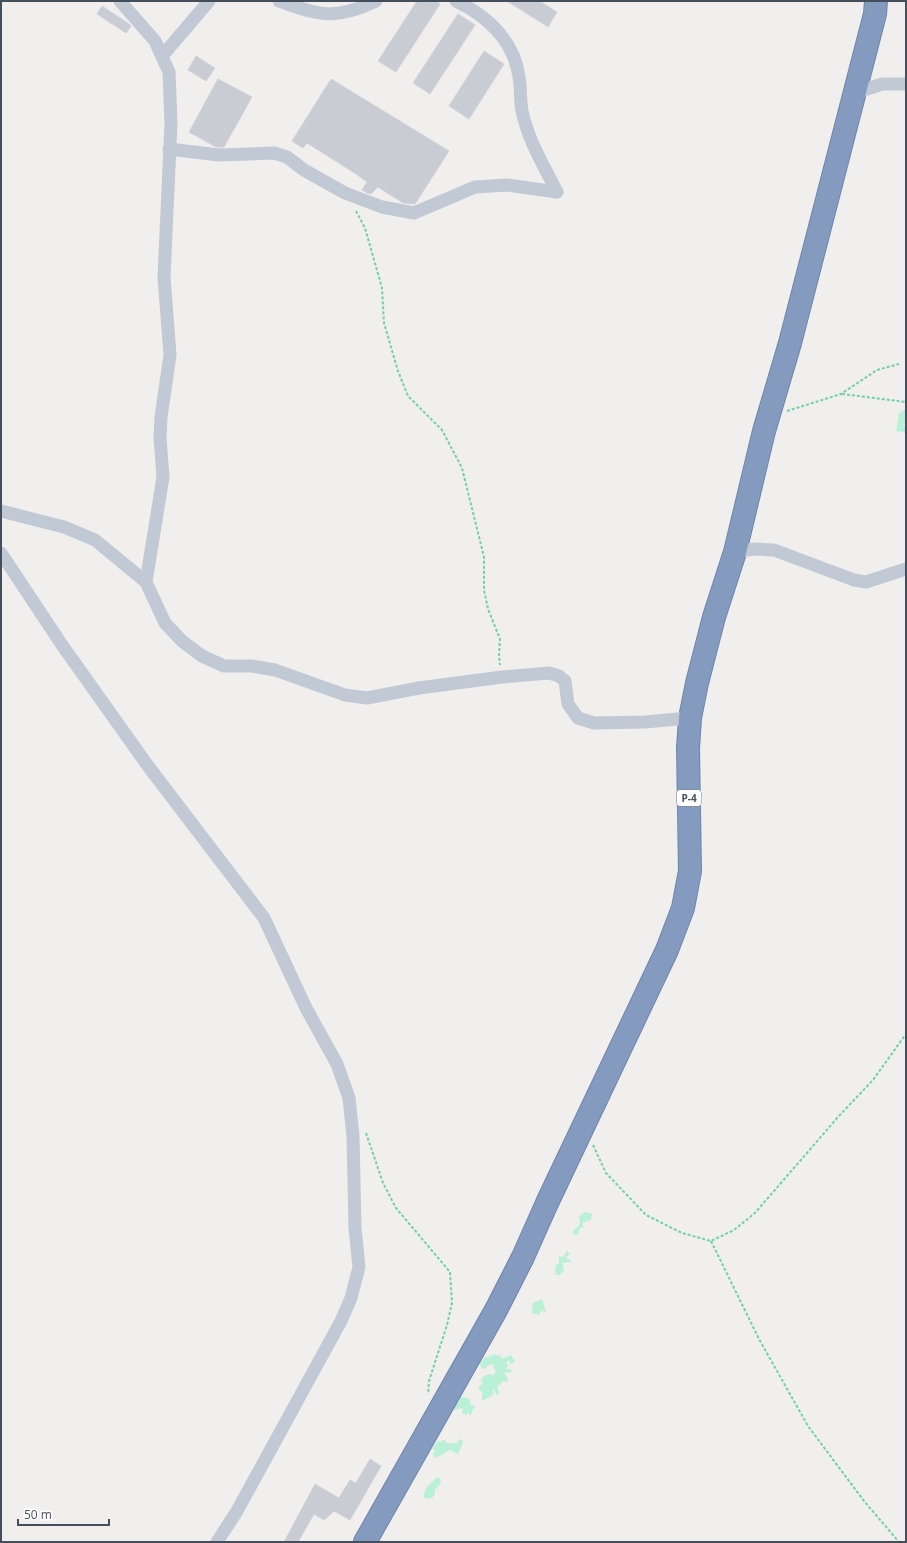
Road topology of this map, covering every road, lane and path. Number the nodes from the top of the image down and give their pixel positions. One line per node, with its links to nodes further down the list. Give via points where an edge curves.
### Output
1 (120, 1): 7 (street, via 155,41)
2 (209, 1): 7 (street)
3 (279, 1): 4 (street, via 308,12 338,14 358,10)
4 (376, 1)
5 (456, 1): 11 (street, via 482,14 503,35 515,58 522,110 531,140 556,192 507,185 475,187 414,213 382,207)
6 (876, 1): 9 (highway, P-4)
7 (163, 55): 10 (street, via 169,72)
8 (906, 84): 9 (street, via 882,84)
9 (855, 93): 15 (highway, P-4)
10 (169, 149): 11 (street, via 219,154 274,153); 20 (street, via 164,277 170,356 161,417 163,477)
11 (346, 193): 21 (path, via 365,228 382,288 384,323 408,396 442,430 462,468 484,557 484,590 488,609 500,639)
12 (899, 364): 13 (path, via 877,370)
13 (842, 394): 14 (path); 15 (path)
14 (906, 402)
15 (768, 418): 17 (highway, P-4)
16 (1, 511): 20 (street, via 64,527 95,540)
17 (735, 552): 19 (street, via 754,549 774,550 854,580 866,582); 22 (highway, P-4, via 714,617)
18 (1, 553): 28 (street, via 62,645 144,760 264,918 306,1008 337,1064 349,1098 359,1267 351,1298 341,1321)
19 (906, 569)
20 (146, 582): 21 (street, via 165,624 202,656 224,666 252,666 275,670 345,695 367,698)
21 (502, 677): 22 (street, via 549,673 559,676 565,682 568,704 578,718 594,723)
22 (690, 718): 24 (highway, P-4, via 690,871 683,908 667,950)
23 (906, 1034): 26 (path, via 873,1080 755,1213 734,1230)
24 (583, 1126): 26 (path, via 606,1173 646,1215 682,1233); 31 (highway, P-4, via 496,1310)
25 (365, 1128): 27 (path, via 383,1183 396,1208 450,1272 452,1303 429,1381)
26 (711, 1241): 32 (path, via 759,1339 808,1426 864,1501)
27 (428, 1395)
28 (226, 1529): 29 (street); 30 (street)
29 (217, 1542)
30 (225, 1542)
31 (364, 1542)
32 (899, 1542)

